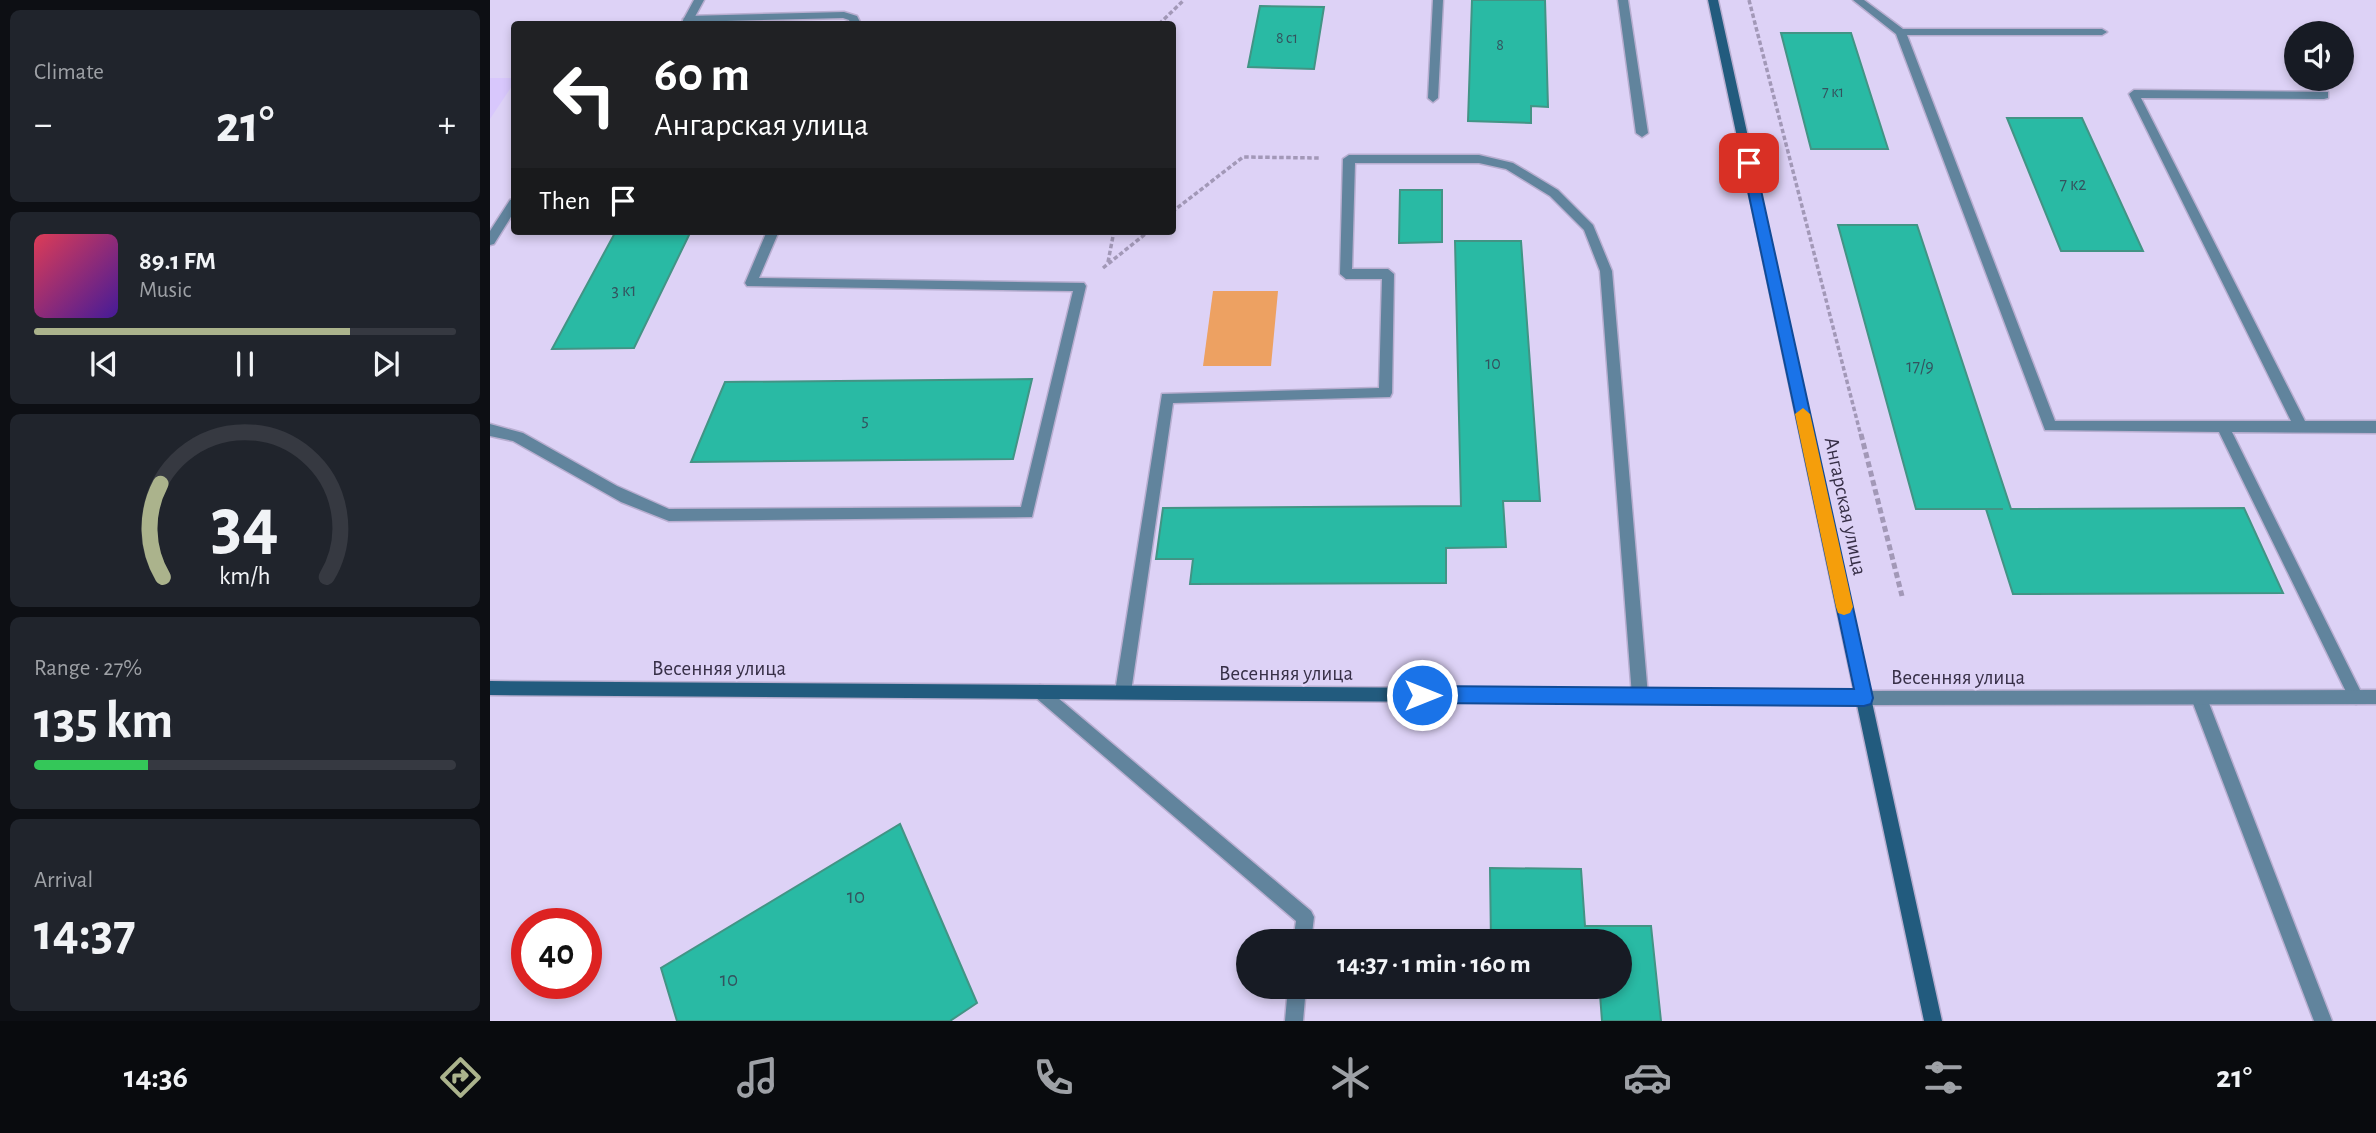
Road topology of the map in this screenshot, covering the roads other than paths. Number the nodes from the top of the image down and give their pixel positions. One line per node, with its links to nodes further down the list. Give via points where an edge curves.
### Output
1 (699, 0): 6 (street)
2 (1438, 0): 12 (street)
3 (1623, 0): 13 (street)
4 (1713, 0): 27 (street, Ангарская улица)
5 (1858, 0): 9 (street)
6 (688, 21)
7 (709, 21): 8 (street, via 844,15)
8 (854, 21)
9 (1901, 32): 10 (street); 17 (street, via 2050,426)
10 (2102, 32)
11 (2325, 95): 18 (street, via 2133,94)
12 (1433, 98)
13 (1642, 133)
14 (511, 208): 16 (street)
15 (771, 235): 20 (street, via 751,283 1080,286 1027,513 669,515 646,508 528,441)
16 (490, 241)
17 (2223, 427): 18 (street); 25 (street)
18 (2301, 427): 19 (street)
19 (2376, 427)
20 (490, 430)
21 (490, 688): 22 (street, Весенняя улица)
22 (1040, 692): 23 (street, Весенняя улица); 29 (street, via 1305,917)
23 (1124, 692): 24 (street, Весенняя улица); 24 (street, via 1167,398 1385,393 1388,274 1346,274 1349,159 1479,159 1509,166 1554,193 1589,228 1606,271)
24 (1640, 696): 27 (street, Весенняя улица)
25 (2357, 697): 26 (street, Весенняя улица); 28 (street, Весенняя улица)
26 (2376, 697)
27 (1864, 698): 28 (street, Весенняя улица); 32 (street, Ангарская улица)
28 (2199, 698): 33 (street)
29 (1304, 929)
30 (1296, 999): 31 (street)
31 (1294, 1021)
32 (1933, 1021)
33 (2323, 1021)

